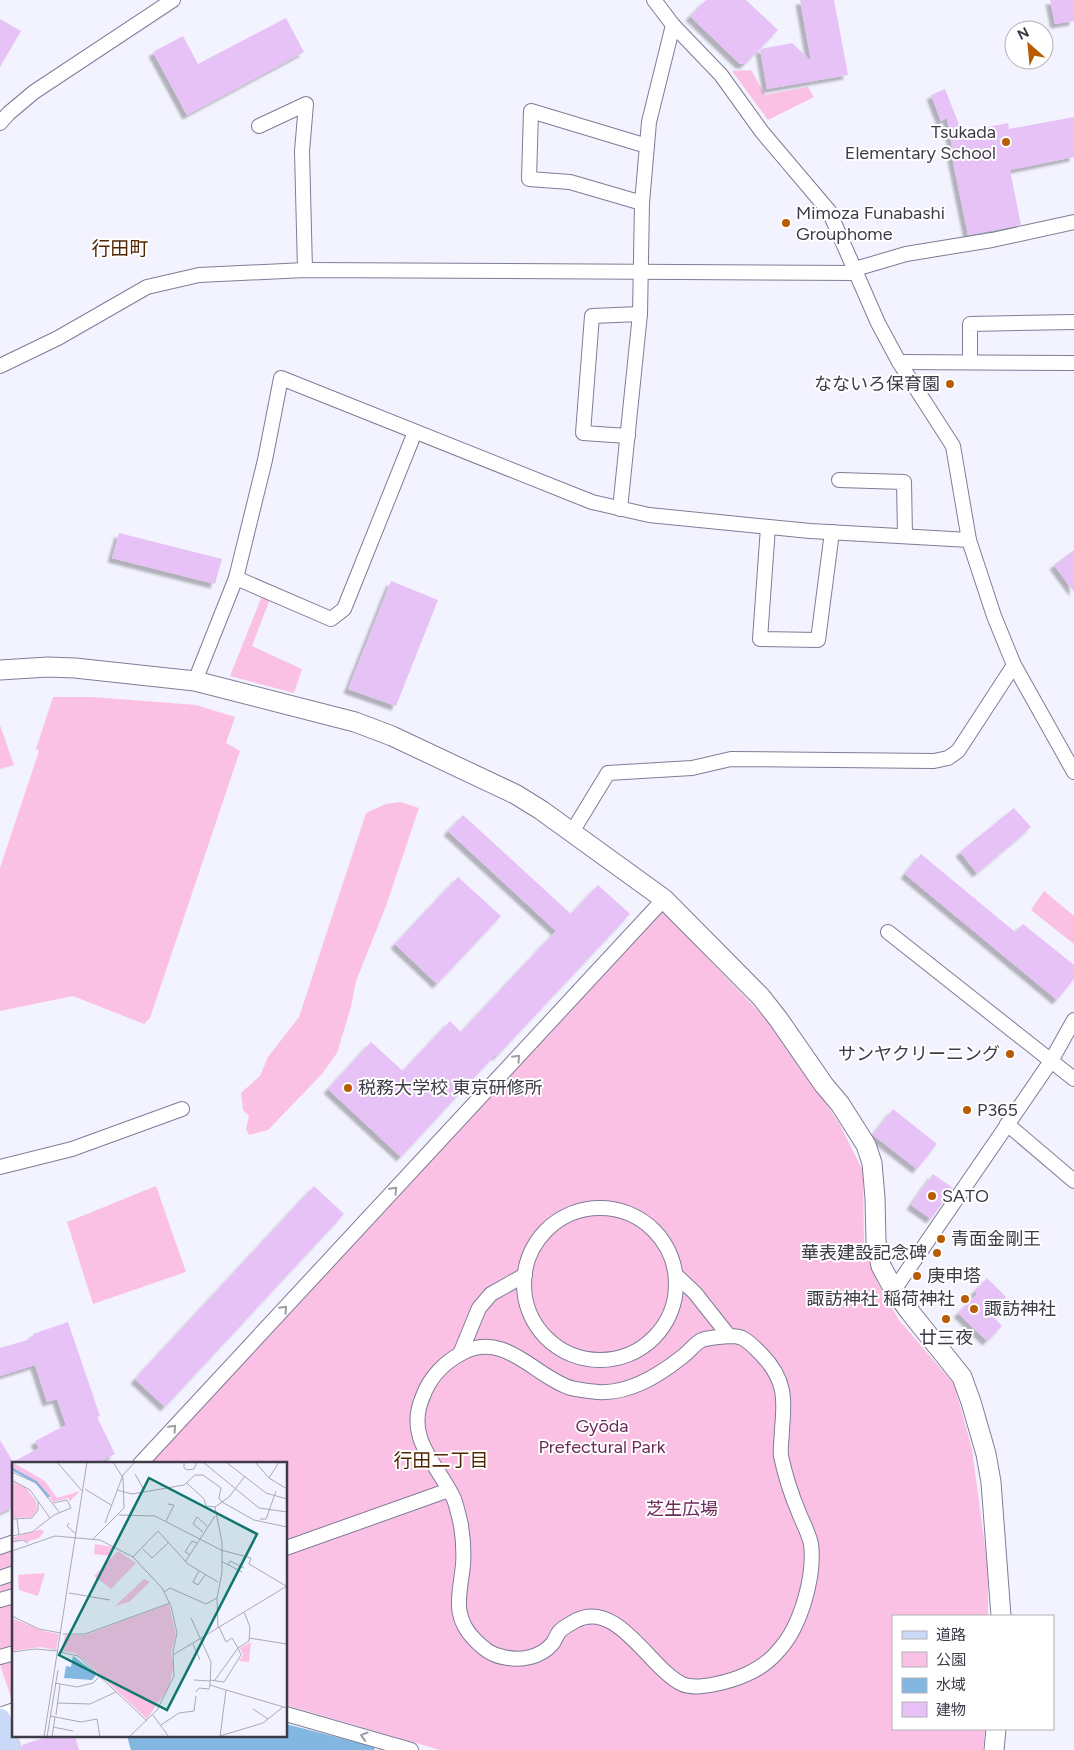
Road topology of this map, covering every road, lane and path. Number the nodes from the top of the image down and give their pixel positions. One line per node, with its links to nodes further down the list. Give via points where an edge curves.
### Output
1 (173, 0): 4 (street)
2 (654, 0): 3 (street)
3 (673, 25): 6 (street); 10 (street, via 721,75 762,132 829,210)
4 (3, 115)
5 (259, 126): 9 (street, via 306,104 302,151)
6 (646, 146): 7 (street); 7 (street, via 531,111 529,179 570,182)
7 (642, 204): 11 (street)
8 (1074, 222): 10 (street, via 906,254)
9 (305, 270): 11 (street); 17 (street, via 199,275 147,287 58,338)
10 (856, 271): 11 (street); 14 (street, via 878,324)
11 (642, 272): 12 (street)
12 (640, 314): 19 (street); 19 (street, via 592,316 583,433)
13 (1074, 322): 15 (street, via 970,324)
14 (899, 362): 15 (street); 25 (street, via 953,446)
15 (970, 362): 16 (street)
16 (1074, 363)
17 (0, 366)
18 (415, 432): 21 (street, via 592,502); 26 (street, via 344,609 331,619); 26 (street, via 281,378)
19 (628, 436): 21 (street)
20 (839, 480): 24 (street, via 904,482)
21 (620, 508): 22 (street, via 649,516)
22 (768, 527): 23 (street); 23 (street, via 760,639 818,640)
23 (832, 532): 24 (street)
24 (905, 536): 25 (street)
25 (969, 540): 27 (street)
26 (236, 578): 29 (street)
27 (1014, 665): 30 (street); 31 (street, via 958,751 948,758 934,762 731,759 692,768 608,772)
28 (0, 670): 29 (street, via 75,668)
29 (196, 680): 31 (street, via 356,722 392,736 515,794)
30 (1074, 772)
31 (572, 832): 32 (street)
32 (664, 900): 43 (street, via 761,997 846,1112 866,1145 872,1163 878,1255); 46 (street, one-way to 32)
33 (888, 932): 35 (street)
34 (1074, 1020): 35 (street)
35 (1050, 1061): 36 (street); 38 (street)
36 (1074, 1079)
37 (182, 1109): 39 (street, via 72,1149)
38 (1007, 1124): 40 (street); 43 (street)
39 (0, 1167)
40 (1074, 1180)
41 (525, 1275): 42 (street, via 526,1262 540,1236 564,1218 592,1208 621,1210 649,1225 670,1247); 42 (street, via 523,1293 534,1322 552,1344 579,1358 608,1361 636,1352 660,1333 674,1308); 45 (street, via 491,1294 479,1308)
42 (677, 1276): 44 (street)
43 (894, 1290): 53 (street, via 967,1386 991,1482)
44 (729, 1336): 45 (street, via 702,1340 651,1379 621,1391 571,1388 512,1352 492,1347 473,1348); 47 (street, via 742,1337 765,1358 783,1388 780,1451 787,1480 811,1542 807,1596 797,1621 783,1646 746,1675 698,1687 684,1686 624,1630 601,1617 586,1615 559,1632 552,1644 536,1656 512,1659 499,1657 485,1649 468,1632 459,1613 463,1538 455,1501)
45 (460, 1354): 47 (street, via 439,1370 427,1386 419,1404 417,1421 429,1460)
46 (142, 1462)
47 (448, 1490): 50 (street)
48 (12, 1543): 49 (street)
49 (0, 1547)
50 (288, 1547)
51 (12, 1574): 52 (street)
52 (0, 1578)
53 (1001, 1615)
54 (12, 1654): 55 (street)
55 (0, 1658)
56 (12, 1711): 57 (street)
57 (0, 1715)
58 (288, 1715): 61 (street, one-way to 58)
59 (0, 1719): 62 (main road)
60 (996, 1730): 63 (street)
61 (406, 1749)
62 (10, 1750)
63 (994, 1750)

